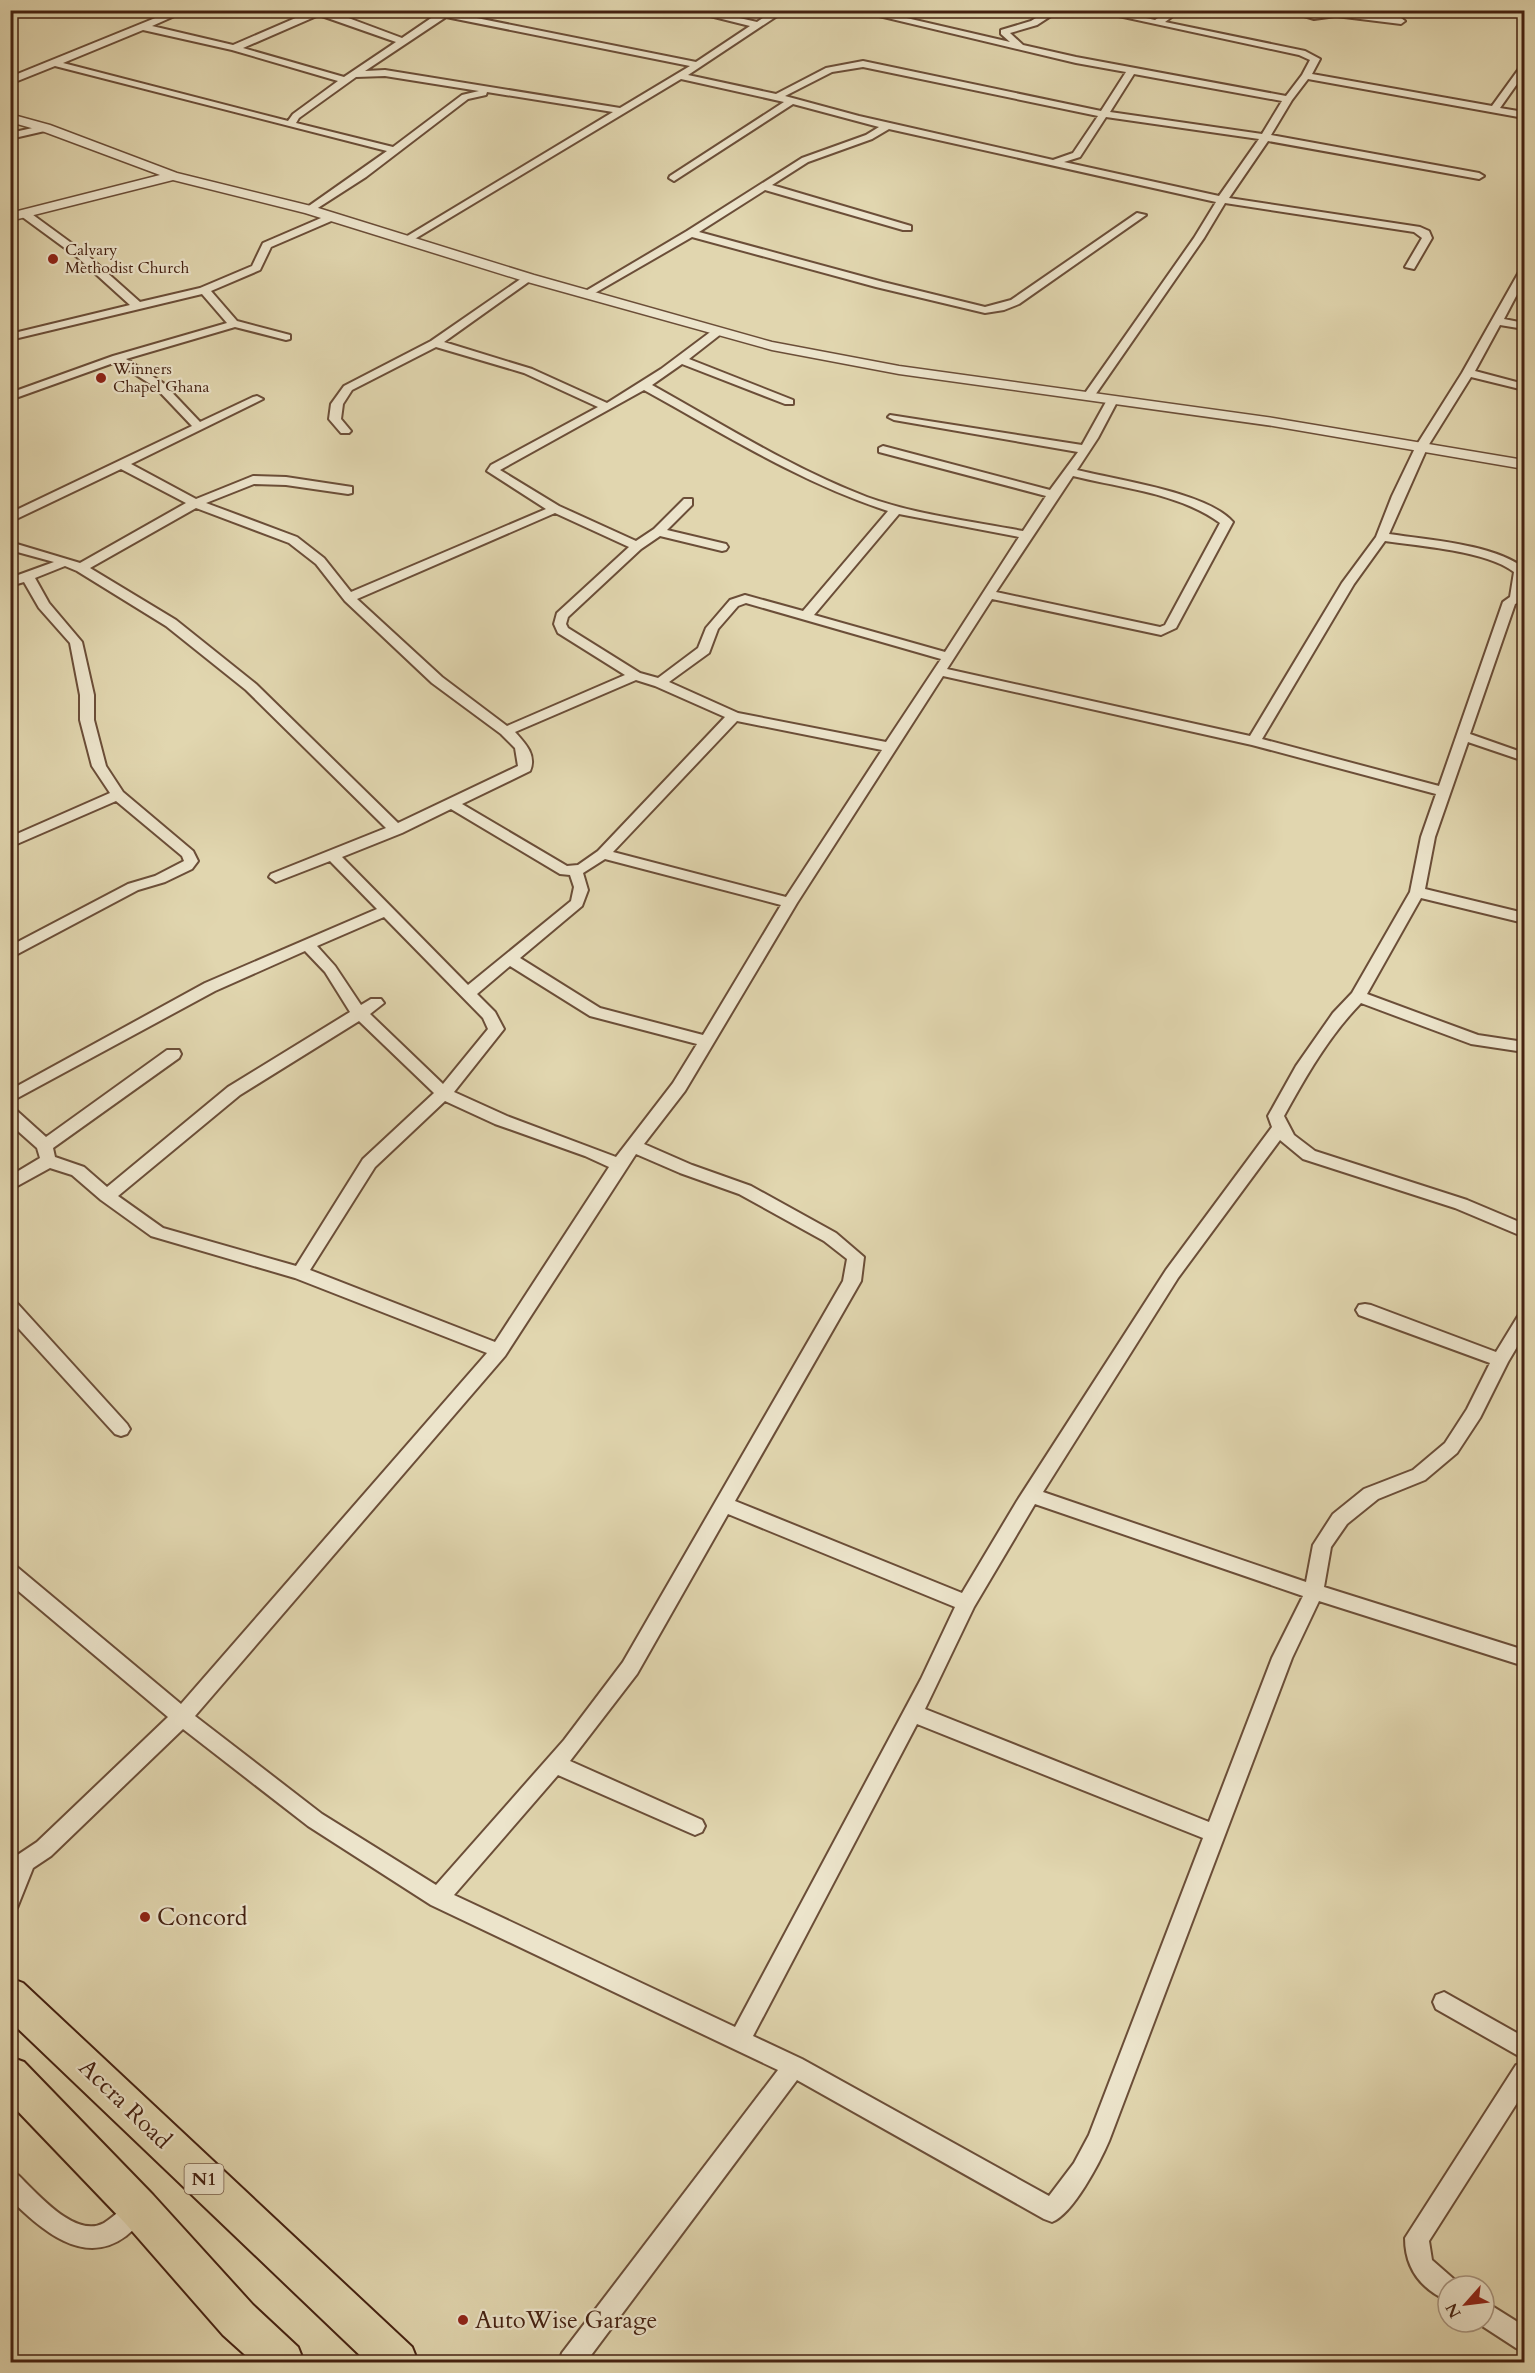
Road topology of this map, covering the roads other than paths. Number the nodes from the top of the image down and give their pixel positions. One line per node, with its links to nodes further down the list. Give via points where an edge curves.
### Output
1 (15, 10): 11 (street)
2 (184, 10): 17 (street)
3 (690, 10): 16 (street)
4 (782, 10): 16 (street)
5 (858, 10): 20 (street)
6 (1056, 10): 20 (street, via 1034,23 1004,32)
7 (1095, 10): 15 (street)
8 (1177, 10): 15 (street)
9 (1288, 10): 13 (street, via 1323,18)
10 (322, 11): 18 (street); 19 (street)
11 (10, 12)
12 (448, 12): 18 (street); 23 (street)
13 (1337, 12): 14 (street)
14 (1401, 21)
15 (1158, 22): 29 (street, via 1312,56 1315,59)
16 (756, 25): 23 (street)
17 (143, 27): 19 (street); 21 (street)
18 (405, 42): 22 (street)
19 (234, 48): 30 (street)
20 (1024, 48): 25 (street)
21 (54, 63): 31 (street); 45 (street)
22 (372, 63): 26 (street); 27 (street)
23 (695, 64): 28 (street)
24 (1524, 69): 39 (street)
25 (1132, 70): 36 (street); 41 (street)
26 (385, 73): 27 (street); 32 (street)
27 (356, 74): 30 (street)
28 (680, 76): 35 (street); 40 (street)
29 (1306, 76): 36 (street); 39 (street)
30 (345, 80): 43 (street)
31 (10, 81)
32 (460, 86): 33 (street); 34 (street)
33 (493, 91): 34 (street); 38 (street)
34 (465, 97): 52 (street)
35 (777, 97): 37 (street); 41 (street, via 832,67 851,63)
36 (1288, 99): 51 (street)
37 (791, 101): 48 (street); 58 (street)
38 (578, 105): 40 (street); 47 (street)
39 (1494, 110): 42 (street)
40 (622, 111): 47 (street)
41 (1104, 114): 51 (street); 53 (street)
42 (1524, 115)
43 (296, 116): 45 (street); 46 (street)
44 (10, 118): 49 (street)
45 (274, 121): 46 (street)
46 (290, 125): 52 (street)
47 (599, 125): 68 (street)
48 (887, 126): 54 (street); 59 (street, via 869,137 805,159)
49 (45, 128): 50 (street); 56 (street)
50 (10, 136)
51 (1264, 137): 57 (street); 60 (street)
52 (395, 150): 61 (street)
53 (1077, 155): 54 (street); 55 (street)
54 (1055, 161): 55 (street)
55 (1086, 168): 60 (street)
56 (173, 176): 61 (street); 62 (street)
57 (1479, 177)
58 (674, 178)
59 (763, 186): 66 (street); 67 (street)
60 (1222, 200): 69 (street, via 1421,231 1427,238); 87 (street)
61 (310, 210): 65 (street)
62 (25, 214): 64 (street); 74 (street, via 81,255)
63 (1141, 215): 67 (street, via 1015,302 985,310)
64 (10, 217)
65 (332, 217): 68 (street); 72 (street, via 267,245 256,268)
66 (907, 228)
67 (691, 233): 73 (street)
68 (408, 240): 71 (street)
69 (1410, 267)
70 (1524, 272): 75 (street)
71 (529, 278): 73 (street); 81 (street)
72 (204, 290): 74 (street); 76 (street)
73 (588, 294): 78 (street)
74 (138, 306): 79 (street)
75 (1499, 321): 77 (street); 84 (street)
76 (233, 323): 80 (street); 82 (street)
77 (1524, 326)
78 (717, 332): 83 (street); 87 (street, via 899,370)
79 (10, 337)
80 (286, 337)
81 (435, 343): 92 (street, via 528,371); 95 (street, via 348,388 337,404 335,419)
82 (117, 358): 88 (street); 94 (street, via 159,385)
83 (683, 361): 85 (street); 90 (street)
84 (1468, 373): 86 (street); 96 (street)
85 (646, 386): 92 (street); 107 (street, via 758,450)
86 (1524, 387)
87 (1089, 396): 91 (street)
88 (10, 397)
89 (257, 399): 94 (street)
90 (789, 402)
91 (1111, 402): 96 (street); 97 (street)
92 (608, 407): 106 (street, via 493,471)
93 (894, 417): 97 (street)
94 (199, 427): 99 (street)
95 (345, 431)
96 (1422, 446): 100 (street); 111 (street)
97 (1084, 449): 101 (street)
98 (883, 450): 103 (street)
99 (123, 465): 105 (street); 108 (street)
100 (1524, 465)
101 (1070, 472): 103 (street); 119 (street, via 1167,496 1216,513 1227,522 1170,628 1161,631)
102 (348, 490): 105 (street, via 264,479)
103 (1053, 494): 110 (street)
104 (688, 502): 109 (street)
105 (195, 503): 116 (street); 121 (street, via 293,540 320,561)
106 (555, 509): 113 (street); 121 (street)
107 (896, 510): 110 (street); 122 (street)
108 (10, 518)
109 (658, 532): 113 (street); 114 (street)
110 (1027, 535): 119 (street)
111 (1382, 537): 120 (street, via 1507,561 1520,571); 130 (street, via 1348,583)
112 (10, 546): 115 (street)
113 (637, 546): 125 (street, via 562,616 560,624 563,630)
114 (722, 547)
115 (64, 562): 116 (street); 117 (street)
116 (81, 568): 136 (street, via 171,623 251,687)
117 (28, 577): 118 (street); 134 (street, via 44,604 76,642 91,740 99,766)
118 (10, 582)
119 (988, 594): 123 (street)
120 (1520, 597): 129 (street, via 1509,602)
121 (349, 598): 128 (street, via 437,680)
122 (806, 616): 123 (street); 126 (street, via 745,599 734,603 710,631 704,650)
123 (949, 657): 124 (street)
124 (939, 671): 130 (street); 131 (street)
125 (635, 676): 126 (street); 128 (street)
126 (660, 683): 127 (street)
127 (734, 716): 131 (street); 138 (street)
128 (507, 731): 135 (street, via 521,747 525,768)
129 (1463, 736): 132 (street); 133 (street)
130 (1254, 741): 133 (street)
131 (889, 747): 143 (street)
132 (1524, 758)
133 (1445, 792): 142 (street, via 1428,837)
134 (118, 795): 137 (street); 147 (street, via 188,854 191,861 160,879 133,887)
135 (453, 804): 136 (street); 140 (street, via 566,871)
136 (397, 830): 139 (street)
137 (10, 843)
138 (603, 854): 140 (street); 143 (street)
139 (333, 856): 141 (street); 144 (street)
140 (575, 871): 148 (street, via 582,890 577,903)
141 (276, 877)
142 (1417, 892): 145 (street); 150 (street)
143 (790, 903): 153 (street)
144 (385, 911): 146 (street); 149 (street)
145 (1524, 918)
146 (309, 945): 152 (street); 157 (street, via 210,987)
147 (10, 953)
148 (510, 957): 149 (street); 153 (street, via 595,1012)
149 (467, 994): 156 (street, via 490,1016 496,1029)
150 (1358, 996): 154 (street, via 1476,1040); 159 (street, via 1338,1017 1302,1070 1276,1116)
151 (376, 1003): 152 (street)
152 (359, 1014): 156 (street); 164 (street, via 234,1090)
153 (706, 1041): 160 (street, via 679,1087)
154 (1524, 1047)
155 (173, 1054): 161 (street)
156 (444, 1094): 162 (street); 166 (street, via 369,1163)
157 (10, 1097)
158 (10, 1114): 161 (street)
159 (1279, 1129): 165 (street, via 1309,1155 1461,1204); 173 (street, via 1172,1274)
160 (633, 1146): 162 (street); 174 (street, via 745,1190 830,1237 856,1257 852,1281)
161 (46, 1153): 163 (street); 164 (street, via 78,1170)
162 (619, 1165): 170 (street)
163 (10, 1184)
164 (107, 1196): 166 (street, via 157,1232)
165 (1524, 1231)
166 (300, 1274): 170 (street)
167 (10, 1307): 172 (street)
168 (1365, 1310): 171 (street)
169 (1524, 1321): 171 (street)
170 (499, 1351): 180 (street)
171 (1500, 1360): 176 (street, via 1474,1413 1451,1448 1419,1475 1371,1494 1340,1519 1322,1545)
172 (121, 1429)
173 (1033, 1496): 176 (street); 177 (street)
174 (722, 1504): 177 (street); 181 (street, via 630,1668)
175 (10, 1572): 180 (street)
176 (1314, 1592): 178 (street); 183 (street, via 1282,1658)
177 (966, 1603): 179 (street)
178 (1524, 1658)
179 (912, 1713): 183 (street); 189 (street)
180 (182, 1717): 184 (street, via 44,1849); 185 (street, via 315,1821)
181 (555, 1764): 182 (street); 185 (street)
182 (695, 1826)
183 (1214, 1833): 191 (street, via 1098,2141 1082,2171 1052,2211)
184 (17, 1868): 186 (street)
185 (438, 1898): 189 (street)
186 (10, 1901)
187 (10, 1995): 201 (highway, Accra Road / N1)
188 (1444, 2001): 190 (street)
189 (739, 2041): 191 (street)
190 (1524, 2049)
191 (794, 2066): 199 (street)
192 (1524, 2073): 196 (street, via 1418,2238 1416,2255)
193 (10, 2075): 195 (highway)
194 (10, 2183): 195 (street, via 53,2222 79,2238 105,2235)
195 (139, 2209): 200 (highway, via 238,2320)
196 (1436, 2281)
197 (1496, 2321): 198 (street)
198 (1524, 2340)
199 (573, 2360)
200 (283, 2362)
201 (397, 2362)

